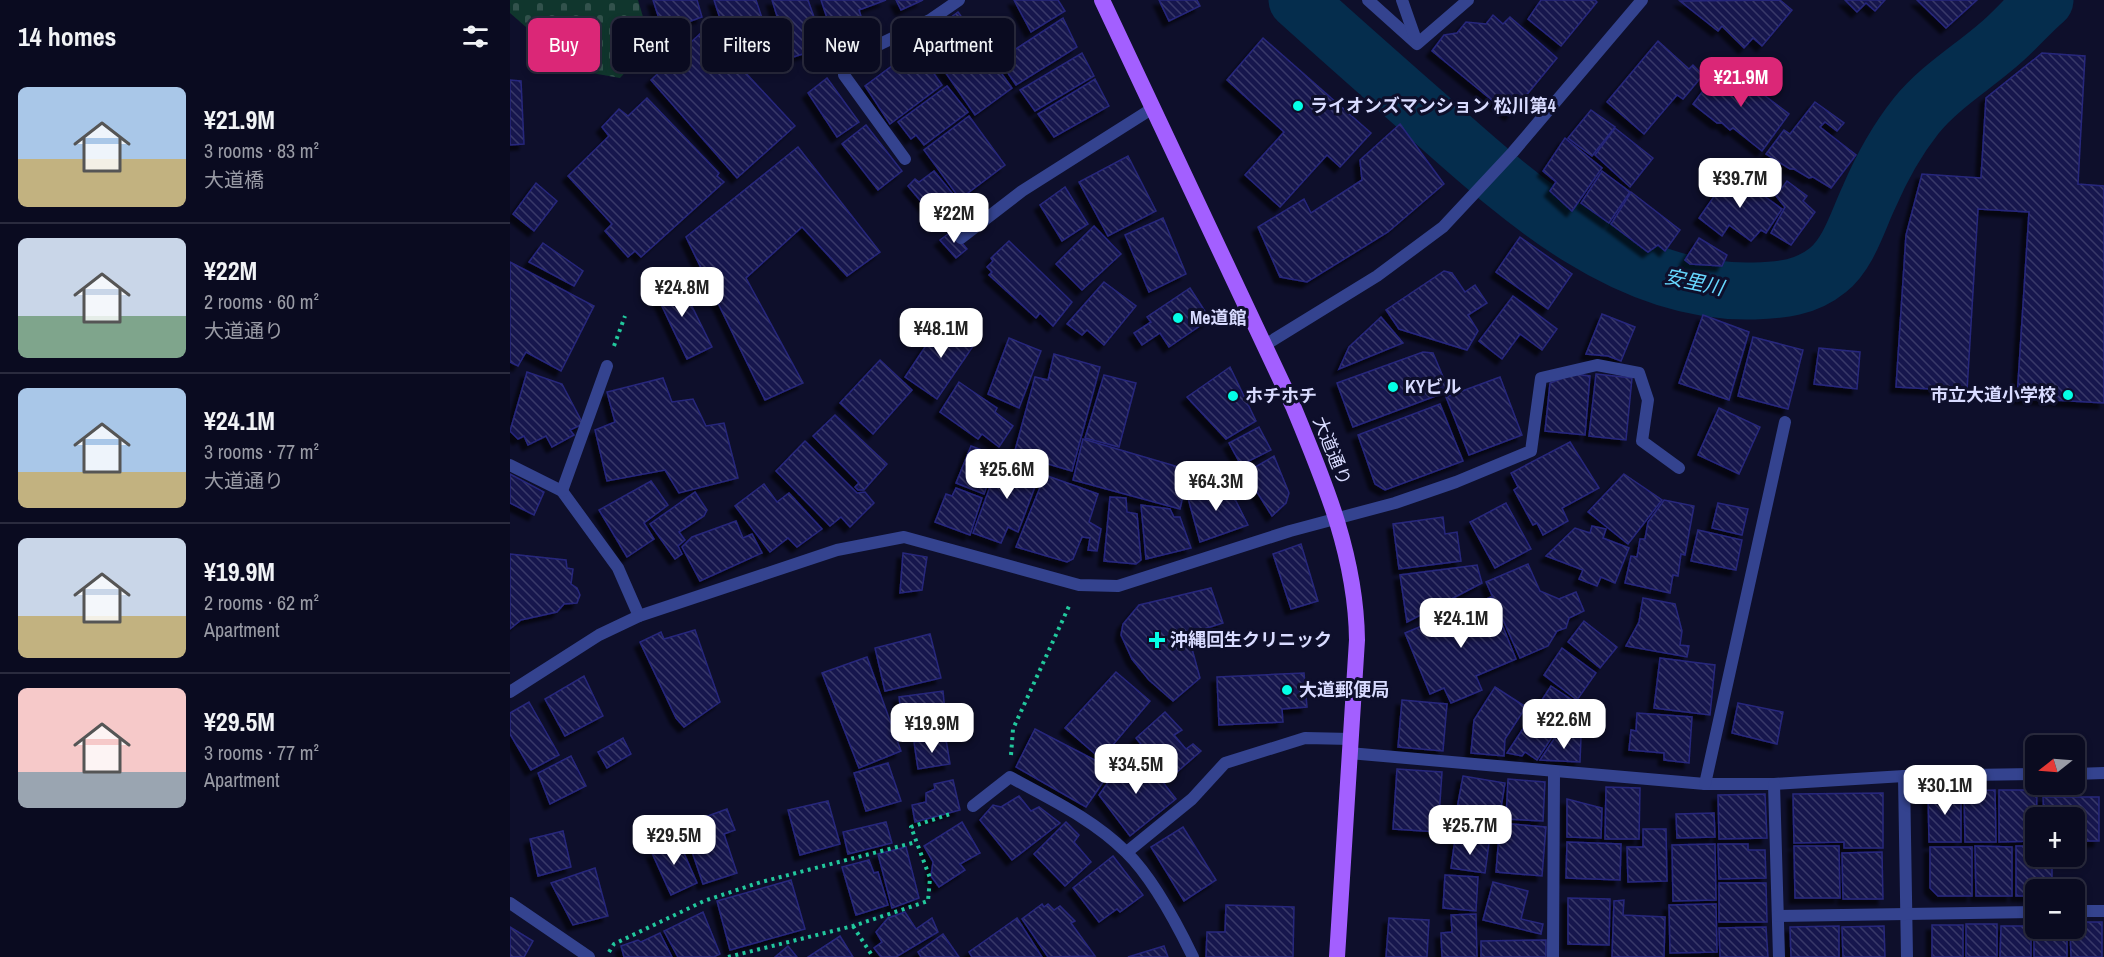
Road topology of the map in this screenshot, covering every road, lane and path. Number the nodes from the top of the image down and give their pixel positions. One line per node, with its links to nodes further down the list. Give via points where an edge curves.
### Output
1 (959, 0): 9 (street, via 930,20 845,61 844,75)
2 (1102, 0): 8 (main road, 大道通り)
3 (1368, 0): 7 (street)
4 (1401, 0): 7 (street)
5 (1468, 0): 7 (street)
6 (1642, 0): 12 (street, via 1471,199 1410,253)
7 (1417, 44)
8 (1153, 108): 10 (street, via 1022,191); 12 (main road, 大道通り)
9 (905, 159)
10 (962, 238)
11 (625, 316): 13 (path)
12 (1265, 345): 18 (main road, 大道通り)
13 (607, 366): 17 (street)
14 (1785, 422): 29 (street)
15 (510, 465): 17 (street)
16 (1679, 468): 18 (street, via 1642,441 1648,400 1639,373 1597,365 1541,378 1531,451 1456,482)
17 (562, 491): 20 (street, via 618,568)
18 (1338, 519): 19 (street, via 1118,586); 22 (main road, 大道通り, via 1353,579 1357,619)
19 (1079, 585): 20 (street, via 904,537 837,550); 28 (path, via 1012,729)
20 (639, 616): 21 (street, via 599,635)
21 (510, 692)
22 (1350, 746): 23 (street); 33 (street, via 1305,738 1225,763 1192,799); 46 (main road, 大道通り)
23 (1554, 772): 29 (street); 47 (street)
24 (2104, 773): 26 (street)
25 (2025, 774): 27 (street)
26 (2085, 774)
27 (1904, 776): 30 (street); 38 (street)
28 (1010, 777): 31 (street); 33 (street, via 1078,814)
29 (1705, 784): 30 (street)
30 (1774, 784): 39 (street)
31 (973, 806): 32 (path, via 911,827)
32 (916, 842): 40 (path, via 930,878 928,900); 42 (path, via 761,882 704,901 614,944)
33 (1127, 852): 45 (street, via 1174,917)
34 (510, 903): 41 (street)
35 (2104, 911): 37 (street)
36 (2025, 912): 38 (street)
37 (2085, 912)
38 (1906, 914): 39 (street); 49 (street)
39 (1778, 916): 48 (street)
40 (853, 926): 43 (path); 44 (path)
41 (590, 957)
42 (605, 957)
43 (728, 957)
44 (873, 957)
45 (1193, 957)
46 (1337, 957)
47 (1553, 957)
48 (1779, 957)
49 (1907, 957)

